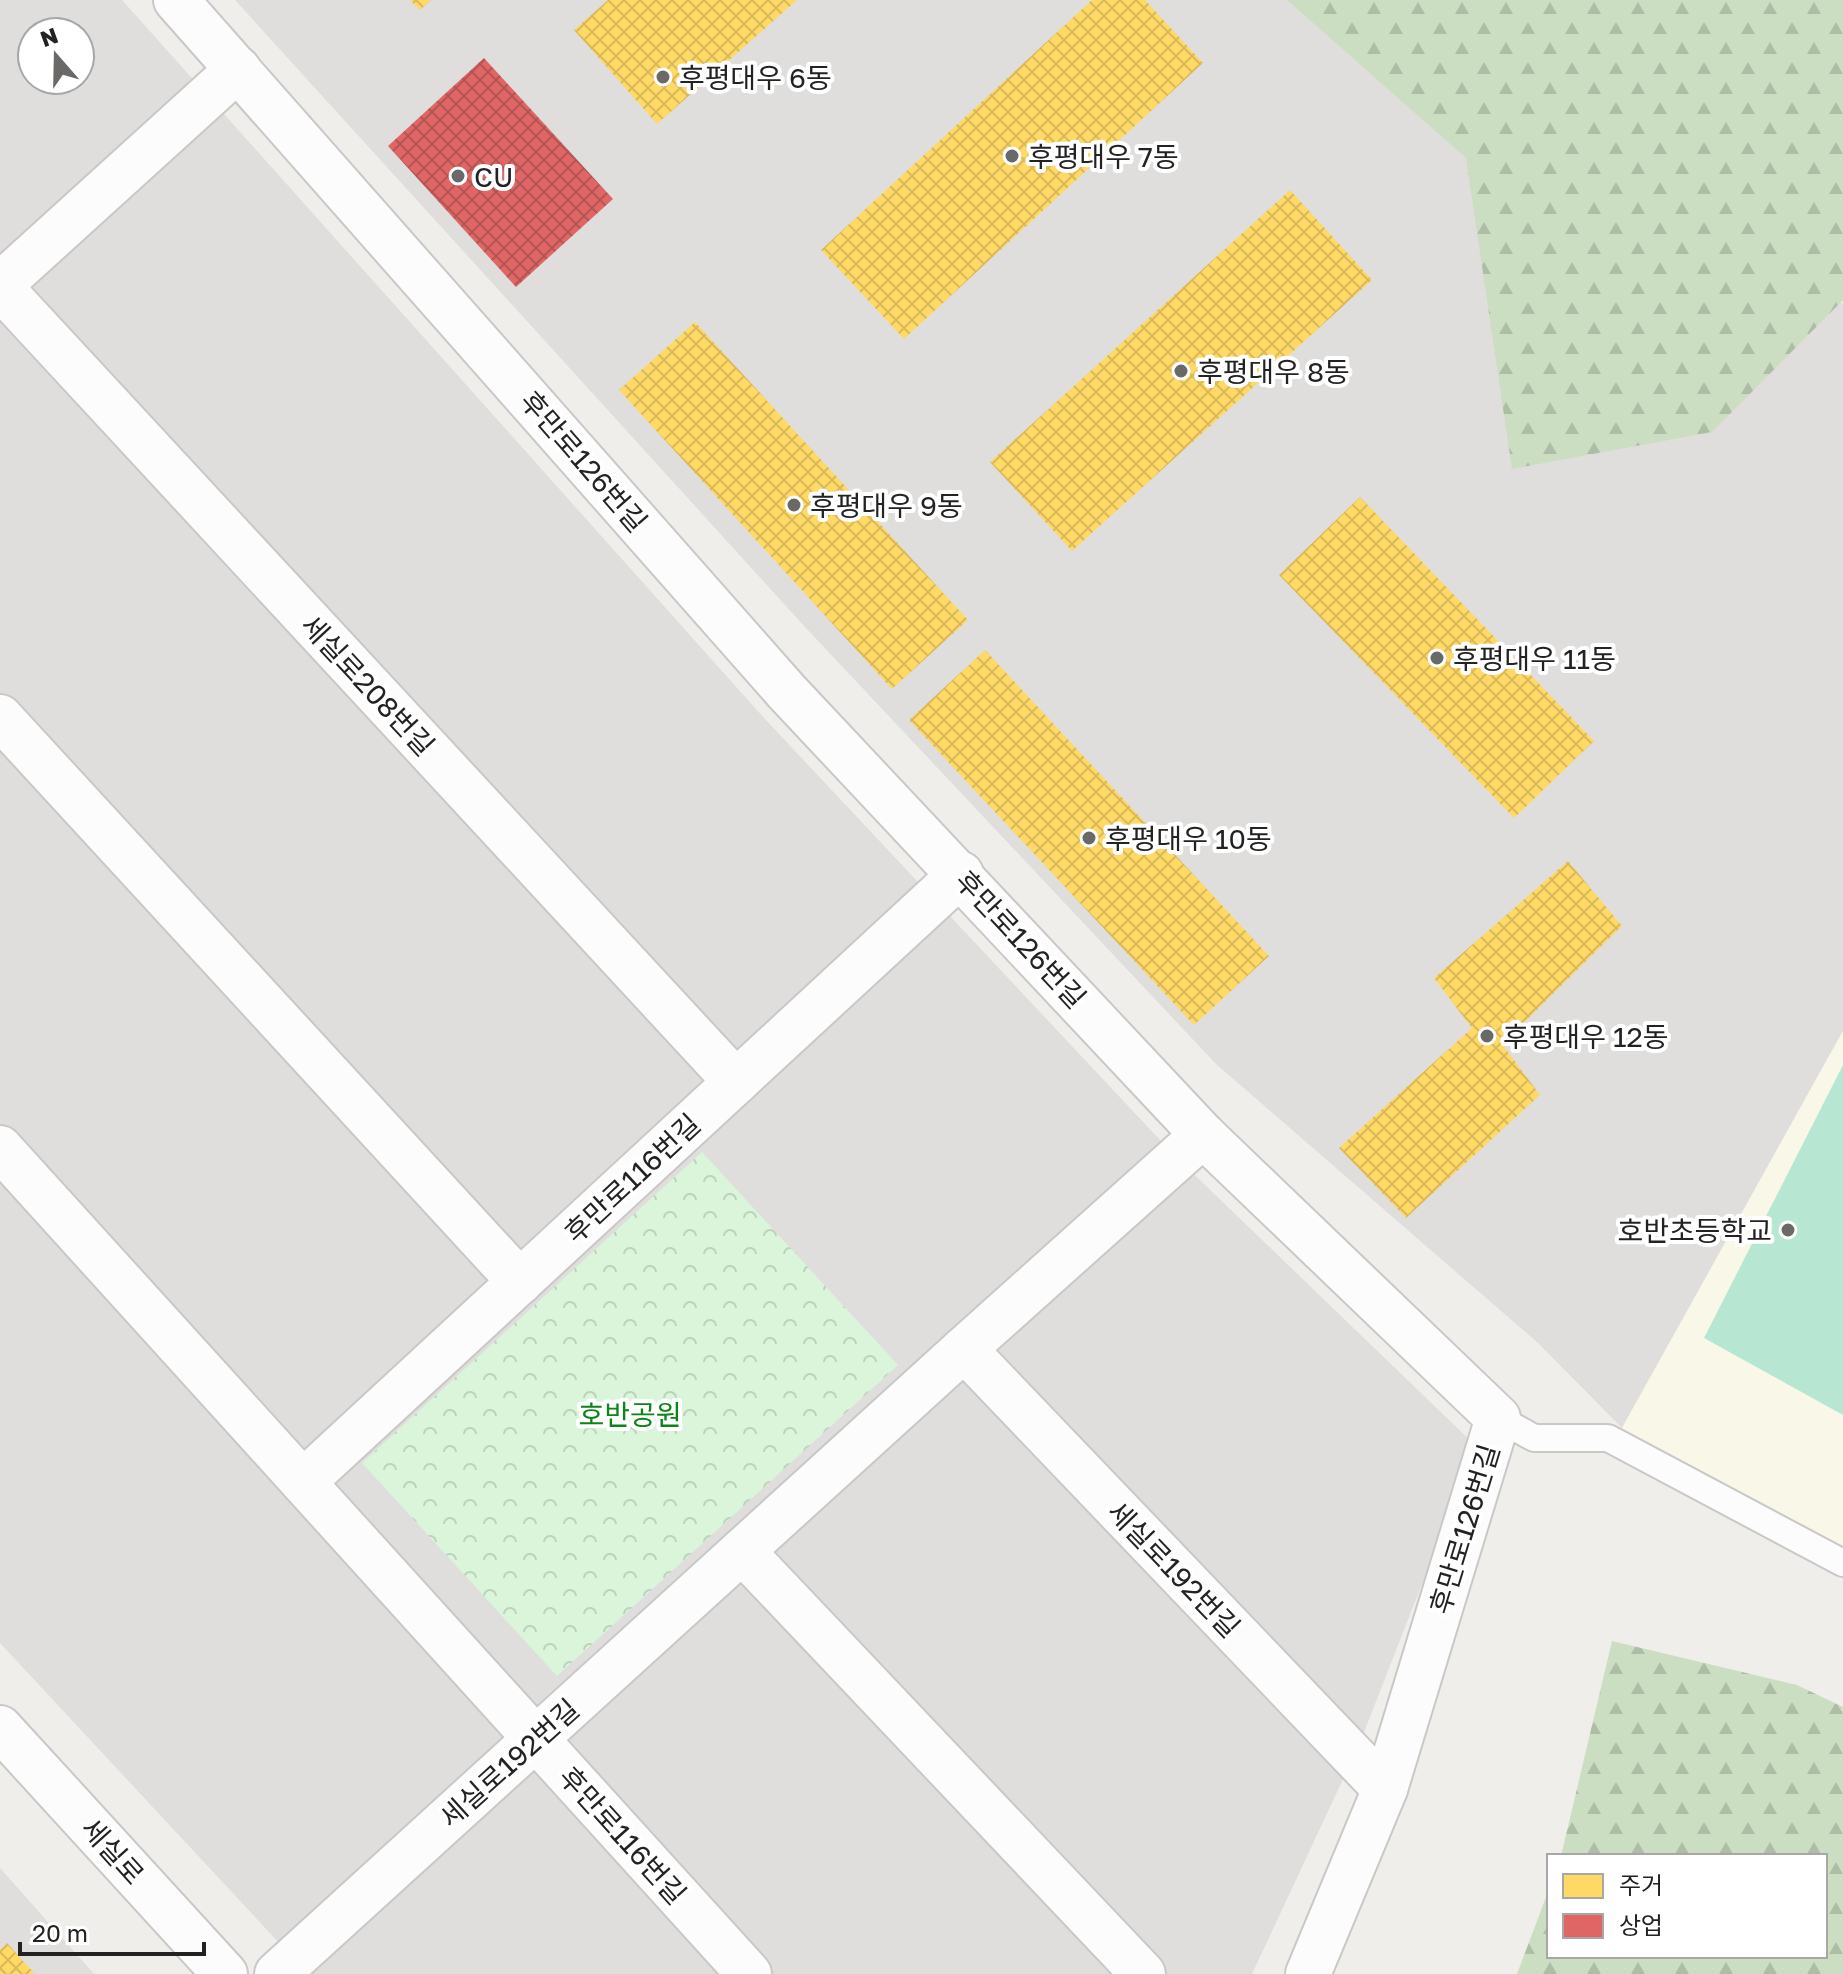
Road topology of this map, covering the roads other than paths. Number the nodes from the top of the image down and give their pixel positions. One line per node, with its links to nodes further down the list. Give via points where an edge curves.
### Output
1 (176, 0): 2 (street, 후만로126번길)
2 (238, 69): 3 (street, 세실로208번길); 5 (street, 후만로126번길, via 786,691)
3 (0, 286): 6 (street, 세실로208번길)
4 (0, 717): 9 (street)
5 (961, 874): 6 (street, 후만로116번길); 7 (street, 후만로126번길)
6 (736, 1082): 9 (street, 후만로116번길)
7 (1203, 1135): 10 (street, 세실로192번길); 11 (street, 후만로126번길)
8 (0, 1148): 12 (street, 후만로116번길)
9 (520, 1282): 12 (street, 후만로116번길)
10 (964, 1349): 13 (street, 세실로192번길); 17 (street, 세실로192번길)
11 (1498, 1418): 14 (lane, via 1534,1438 1608,1438); 17 (street, 후만로126번길)
12 (303, 1482): 16 (street, 후만로116번길)
13 (742, 1551): 16 (street, 세실로192번길); 21 (street)
14 (1843, 1563)
15 (0, 1728): 18 (street, 세실로)
16 (536, 1739): 19 (street, 세실로192번길); 20 (street, 후만로116번길)
17 (1385, 1789): 22 (street, 후만로126번길)
18 (225, 1974)
19 (277, 1974)
20 (749, 1974)
21 (1143, 1974)
22 (1308, 1974)

